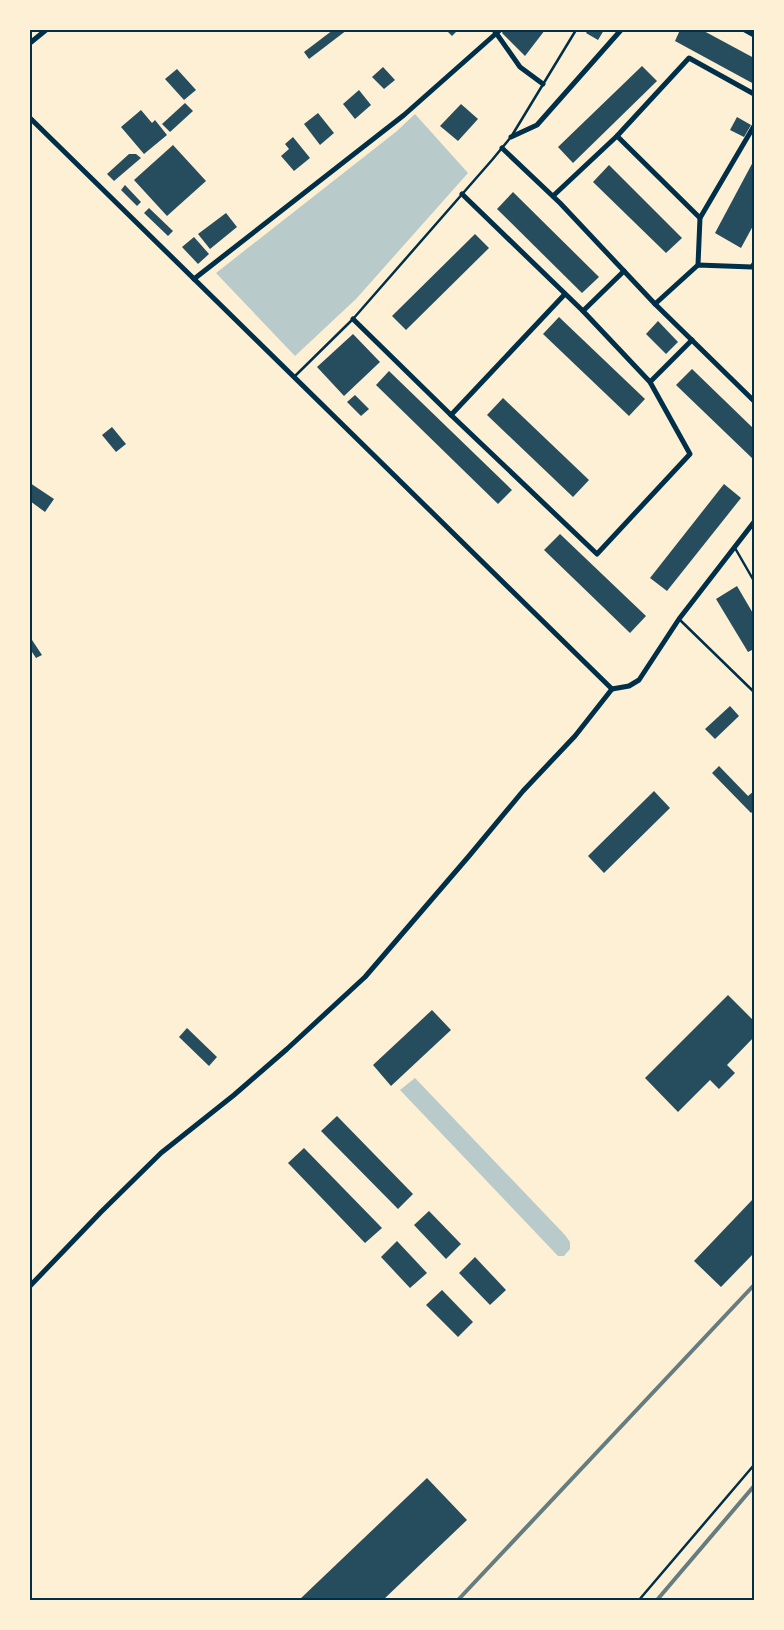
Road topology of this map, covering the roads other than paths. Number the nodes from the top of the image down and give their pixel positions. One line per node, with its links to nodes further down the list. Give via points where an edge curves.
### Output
1 (46, 30): 7 (street)
2 (576, 30): 8 (lane)
3 (621, 30): 13 (street, via 537,125)
4 (745, 30): 6 (street)
5 (497, 31): 8 (street, via 520,66); 21 (street, via 404,115)
6 (754, 35)
7 (30, 43)
8 (543, 84): 13 (lane)
9 (754, 94): 12 (street, via 689,58)
10 (30, 118): 21 (street)
11 (754, 126): 17 (street)
12 (617, 136): 16 (street); 17 (street)
13 (511, 137): 14 (lane)
14 (502, 148): 15 (lane); 16 (street)
15 (462, 194): 22 (street); 25 (lane)
16 (553, 196): 20 (street)
17 (700, 218): 18 (street)
18 (698, 265): 19 (street); 23 (street)
19 (753, 266)
20 (624, 271): 23 (street); 24 (street)
21 (194, 279): 27 (street)
22 (564, 294): 24 (street); 30 (street)
23 (655, 304): 26 (street)
24 (583, 311): 28 (street)
25 (353, 319): 27 (lane); 30 (street)
26 (692, 340): 28 (street); 29 (street)
27 (294, 377): 35 (street)
28 (650, 382): 30 (street, via 690,454 598,554)
29 (754, 400)
30 (450, 415)
31 (754, 522): 32 (street)
32 (735, 548): 33 (lane); 34 (street)
33 (754, 581)
34 (679, 619): 35 (street, via 639,680 629,686); 36 (lane)
35 (612, 689): 37 (street, via 575,736 523,790 365,977 280,1056 161,1153)
36 (754, 692)
37 (31, 1284)
38 (754, 1465): 39 (lane)
39 (639, 1600)

